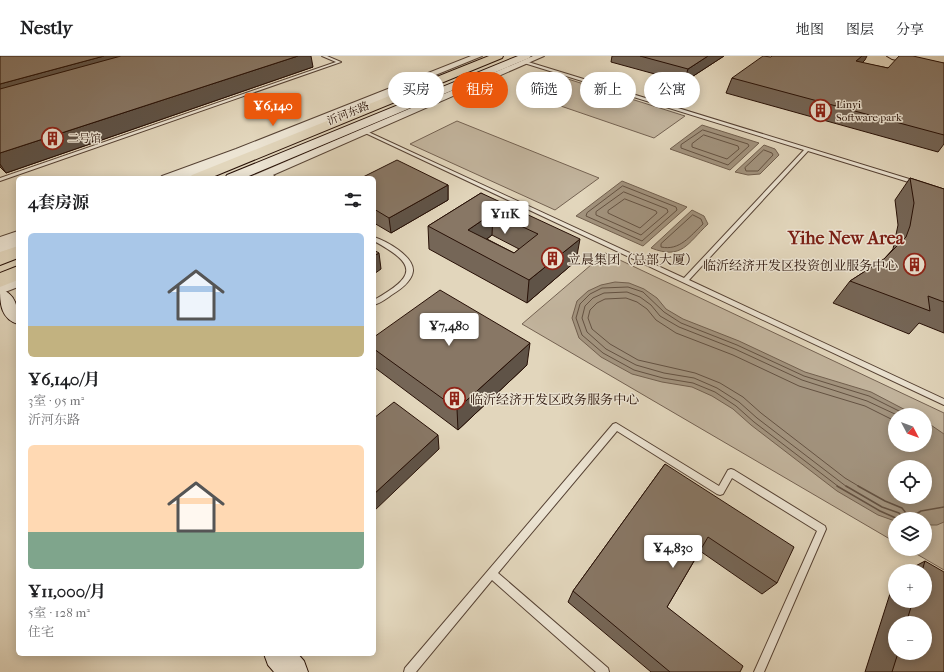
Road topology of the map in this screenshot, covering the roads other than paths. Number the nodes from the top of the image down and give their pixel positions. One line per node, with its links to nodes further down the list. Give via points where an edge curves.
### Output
1 (324, 56): 19 (lane, via 339,62)
2 (478, 56): 11 (street)
3 (490, 56): 10 (main road, 沂河东路)
4 (498, 56): 15 (highway)
5 (540, 56): 7 (street)
6 (892, 56): 8 (main road)
7 (522, 58): 9 (street); 12 (lane); 16 (highway); 17 (main road, 沂河东路)
8 (944, 67)
9 (363, 131): 18 (street); 34 (lane)
10 (289, 136): 11 (main road); 14 (main road, 沂河东路)
11 (262, 142): 13 (street)
12 (807, 148): 20 (lane); 34 (lane)
13 (171, 176)
14 (188, 176)
15 (201, 176)
16 (225, 176)
17 (237, 176)
18 (271, 176)
19 (0, 180)
20 (921, 184)
21 (16, 236): 23 (street)
22 (376, 240): 38 (lane, via 404,257 410,269 404,284)
23 (0, 242)
24 (16, 244): 25 (highway)
25 (0, 250)
26 (16, 252): 27 (highway)
27 (0, 259)
28 (16, 263): 30 (highway)
29 (16, 268): 32 (main road)
30 (0, 269)
31 (16, 273): 33 (highway)
32 (0, 274)
33 (0, 281)
34 (685, 281): 40 (lane)
35 (16, 282): 36 (street)
36 (0, 289)
37 (0, 295): 39 (main road)
38 (376, 302)
39 (16, 315)
40 (944, 402)
41 (492, 574): 44 (lane); 45 (lane); 46 (lane, via 616,426 720,492 731,474 822,529)
42 (281, 656): 43 (main road)
43 (293, 672)
44 (409, 672)
45 (604, 672)
46 (759, 672)

